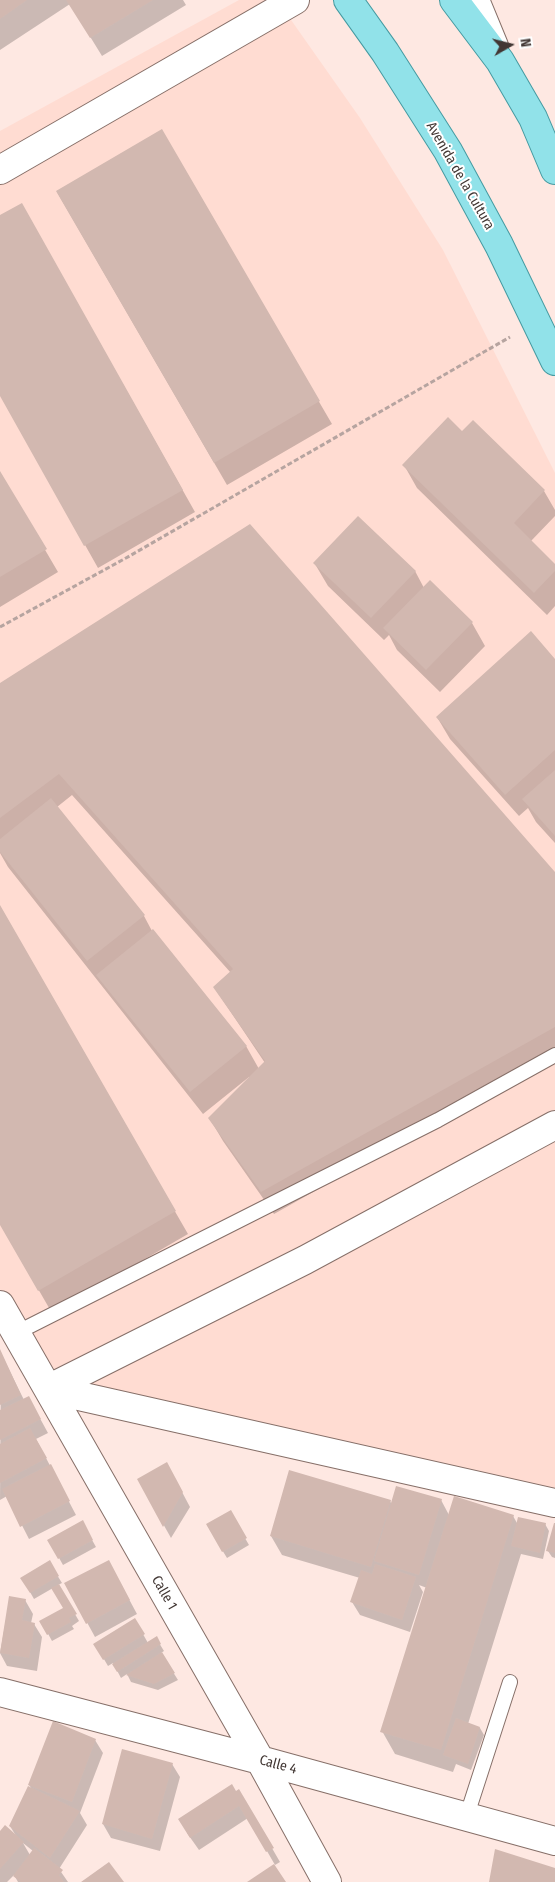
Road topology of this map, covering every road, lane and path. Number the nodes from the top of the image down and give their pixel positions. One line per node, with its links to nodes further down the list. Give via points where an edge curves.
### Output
1 (295, 0): 6 (street)
2 (348, 0): 8 (main road, Avenida de la Cultura, via 448,151 500,245)
3 (454, 0): 5 (main road)
4 (475, 0): 5 (street)
5 (500, 61): 7 (main road, via 533,118)
6 (0, 170)
7 (555, 170)
8 (536, 322): 9 (main road, Avenida de la Cultura); 10 (path)
9 (555, 361)
10 (0, 627)
11 (555, 1055): 14 (lane, via 438,1120)
12 (555, 1125): 15 (street, via 305,1260)
13 (0, 1305): 14 (street, Calle 1)
14 (8, 1336): 15 (street, Calle 1)
15 (48, 1389): 16 (street); 19 (street, Calle 1)
16 (555, 1503)
17 (510, 1682): 20 (lane)
18 (0, 1692): 19 (street, Calle 4)
19 (260, 1760): 20 (street, Calle 4); 22 (street, Calle 1)
20 (467, 1815): 21 (street, Calle 4)
21 (555, 1841)
22 (327, 1882)

